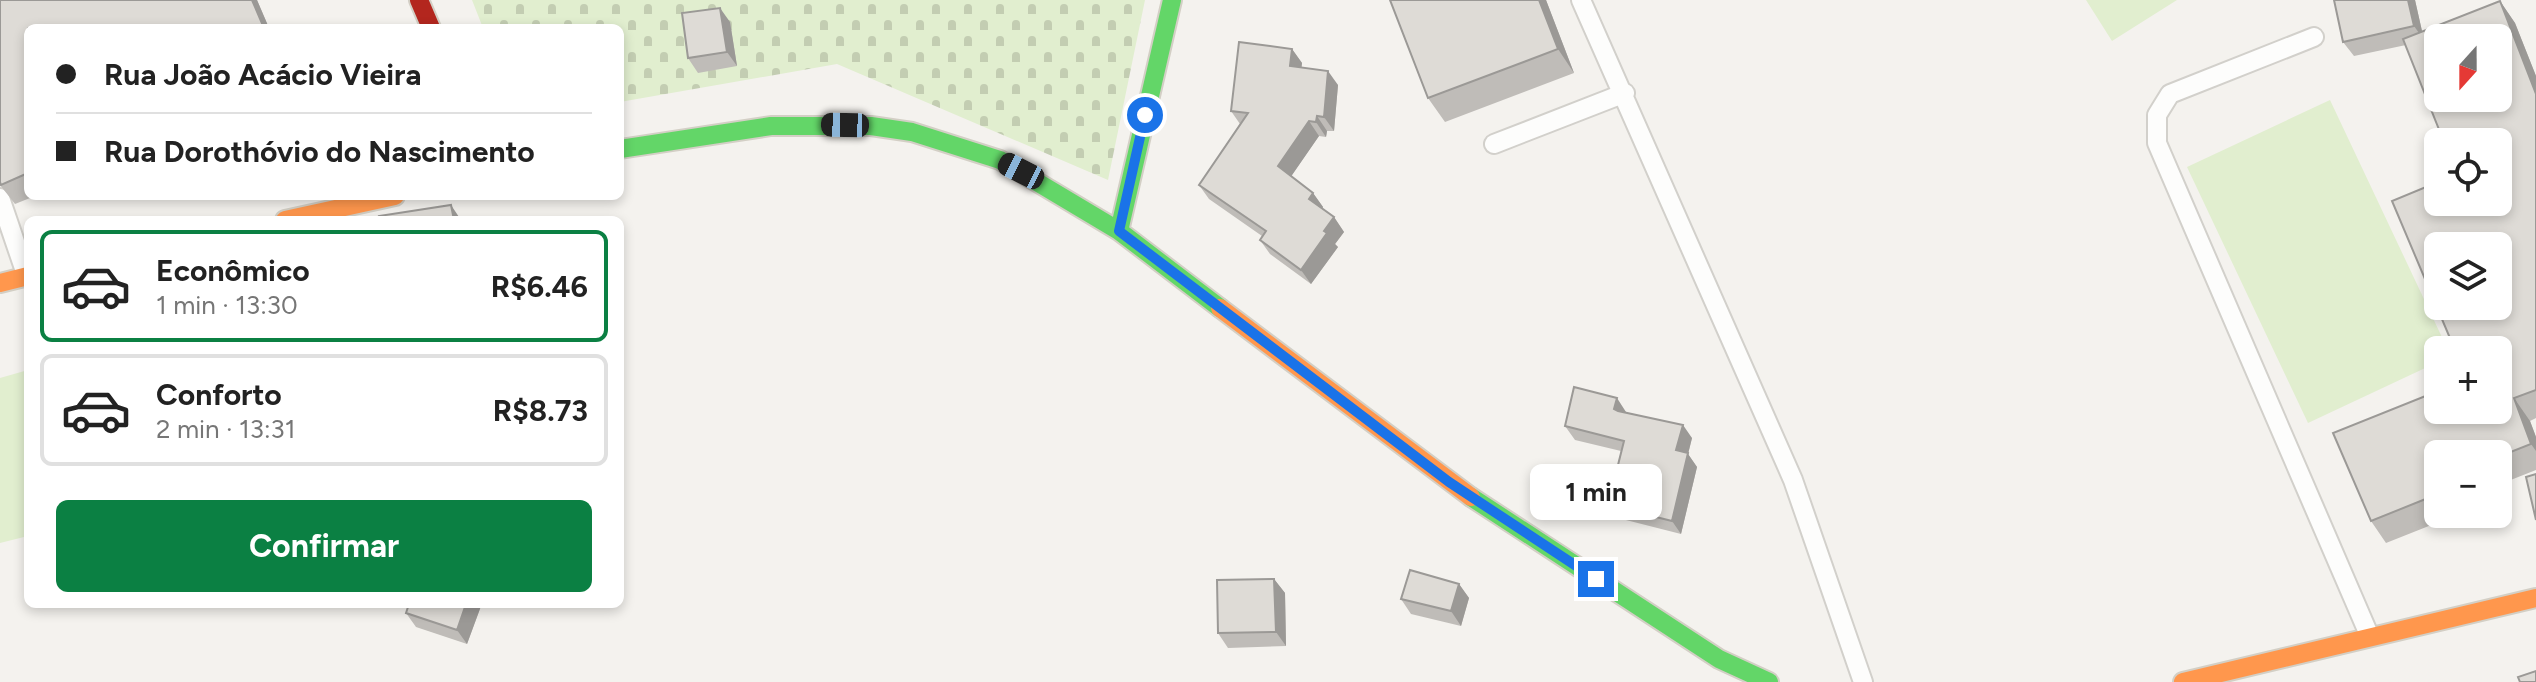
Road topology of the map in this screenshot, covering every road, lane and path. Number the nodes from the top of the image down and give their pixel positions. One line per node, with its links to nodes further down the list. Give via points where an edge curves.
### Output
1 (419, 0): 4 (street)
2 (1172, 0): 12 (street)
3 (1581, 0): 6 (lane)
4 (429, 24)
5 (2314, 37): 17 (lane, via 2170,94 2157,115 2157,143)
6 (1625, 93): 7 (lane); 19 (lane, via 1793,480)
7 (1494, 144)
8 (624, 148): 12 (street, via 771,126 871,126 912,132 1000,160)
9 (0, 198): 13 (lane)
10 (377, 200): 11 (street)
11 (303, 216)
12 (1119, 231): 18 (street, via 1449,482 1719,659)
13 (24, 265)
14 (24, 277): 15 (street)
15 (0, 283)
16 (2536, 598): 17 (street)
17 (2370, 637): 20 (street)
18 (1769, 682)
19 (1863, 682)
20 (2183, 682)

